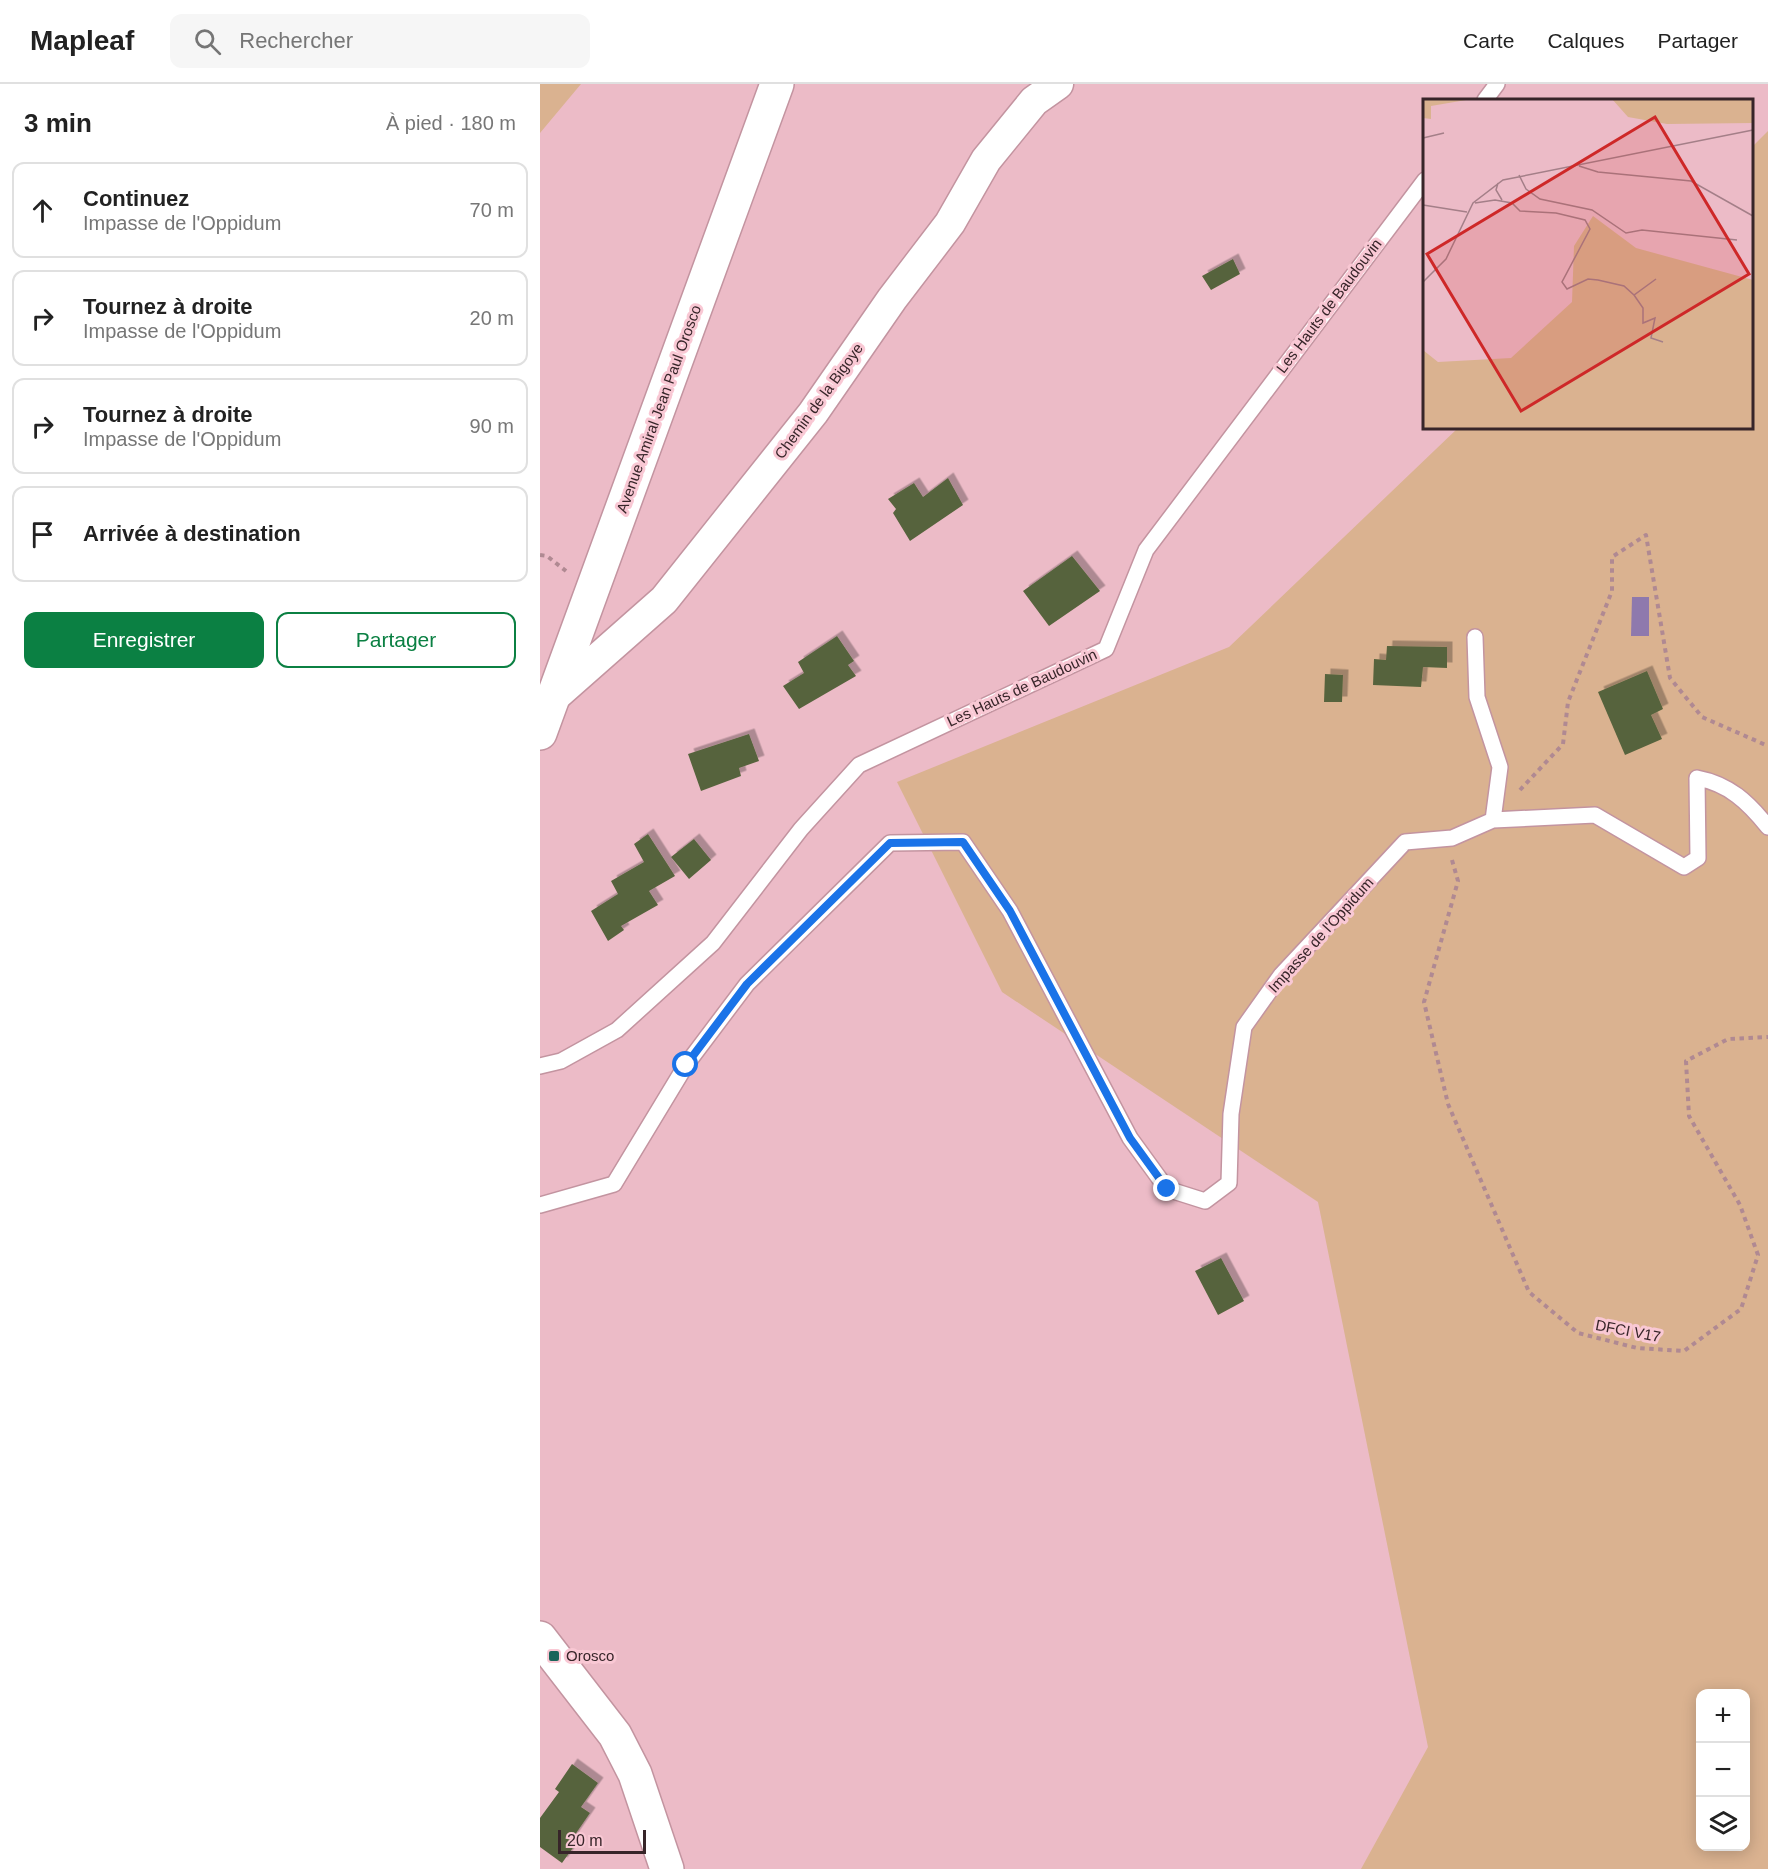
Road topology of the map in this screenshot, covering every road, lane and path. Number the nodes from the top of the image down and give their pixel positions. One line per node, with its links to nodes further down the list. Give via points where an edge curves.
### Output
1 (777, 84): 7 (street, Avenue Amiral Jean Paul Orosco)
2 (1058, 84): 7 (street, Chemin de la Bigoye, via 1034,101 986,160 950,223 813,413 664,600)
3 (1497, 84): 4 (lane)
4 (1486, 99)
5 (1423, 183): 14 (lane, Les Hauts de Baudouvin, via 1146,550 1106,649 859,765 801,829 712,944 617,1030 561,1061)
6 (1475, 636): 10 (lane, via 1477,697 1500,766)
7 (554, 697): 8 (street, Avenue Amiral Jean Paul Orosco)
8 (540, 733)
9 (1768, 746): 10 (path, via 1702,717 1670,678 1646,535 1612,557 1612,591 1568,702 1563,744)
10 (1493, 820): 11 (lane, via 1595,815 1684,867 1698,858 1697,778 1718,782 1749,804); 12 (lane, Impasse de l'Oppidum)
11 (1768, 827)
12 (1452, 838): 13 (path, DFCI V17, via 1451,859 1458,881 1424,1002 1448,1104 1529,1292 1578,1333 1637,1348 1684,1352 1741,1309 1758,1255 1740,1205 1689,1116 1686,1061 1728,1039); 15 (lane, Impasse de l'Oppidum, via 1405,842 1281,975 1250,1018 1244,1027 1231,1114 1228,1184 1205,1201 1167,1189 1130,1138 1010,911 963,842 890,843 747,984 686,1065 614,1184)
13 (1768, 1037)
14 (540, 1066)
15 (540, 1205)
16 (540, 1638): 17 (street, via 615,1735 635,1774)
17 (668, 1869)

